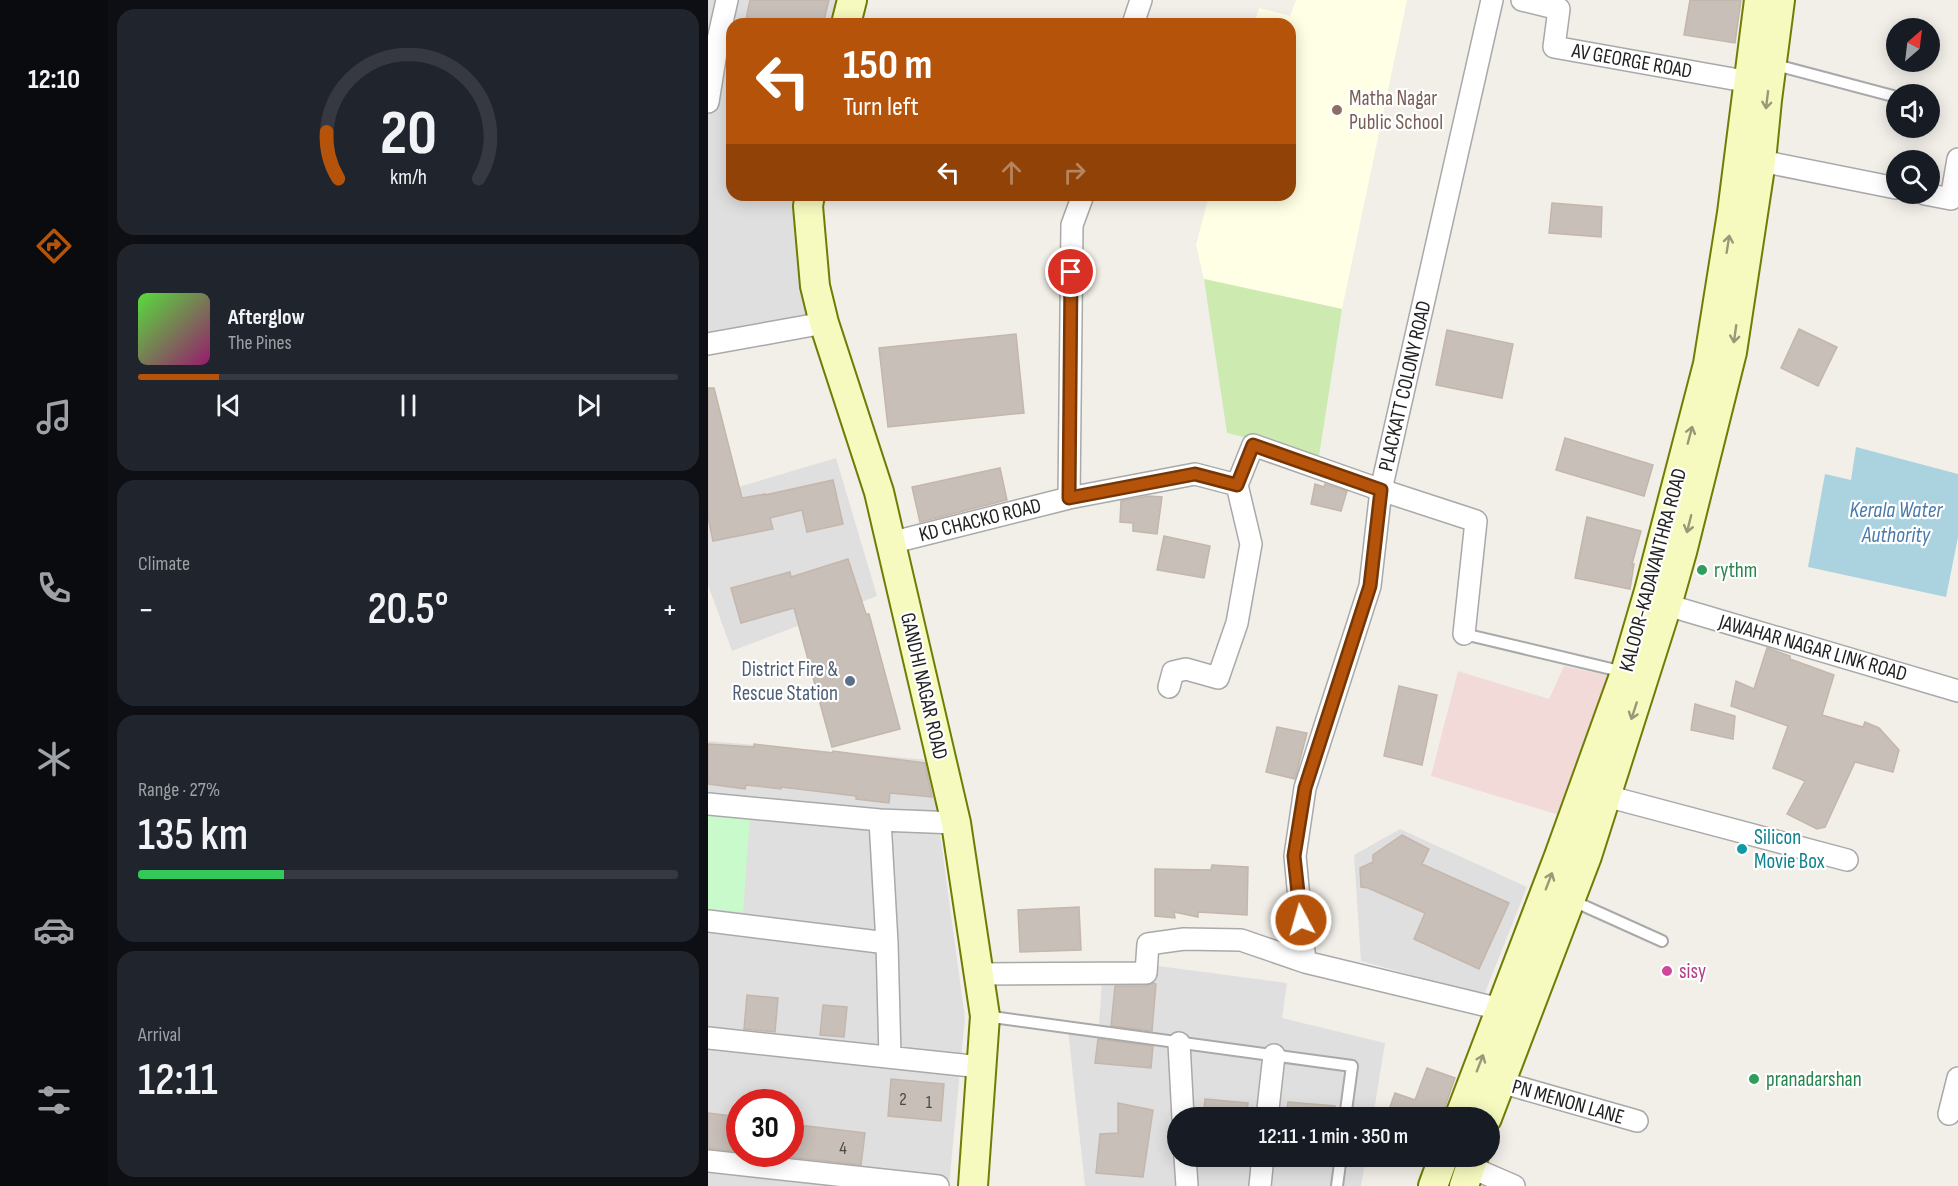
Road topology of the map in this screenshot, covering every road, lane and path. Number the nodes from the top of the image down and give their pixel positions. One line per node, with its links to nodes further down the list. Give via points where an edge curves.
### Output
1 (727, 0): 12 (street)
2 (852, 0): 8 (main road)
3 (1141, 0): 9 (street)
4 (1492, 0): 23 (street, PLACKATT COLONY ROAD)
5 (1522, 0): 10 (street, AV GEORGE ROAD, via 1559,9 1554,47)
6 (1759, 0): 10 (main road, KALOOR-KADAVANTHRA ROAD)
7 (1780, 0): 10 (main road, KALOOR-KADAVANTHRA ROAD)
8 (848, 18)
9 (1135, 18)
10 (1761, 73): 11 (lane); 14 (main road, KALOOR-KADAVANTHRA ROAD, one-way to 14); 19 (main road, KALOOR-KADAVANTHRA ROAD, one-way to 10)
11 (1886, 95)
12 (708, 102)
13 (1958, 159): 16 (street, via 1951,199)
14 (1761, 161): 15 (street); 19 (main road, KALOOR-KADAVANTHRA ROAD)
15 (1886, 186)
16 (1940, 197)
17 (809, 201): 20 (main road, GANDHI NAGAR ROAD, via 815,286)
18 (1081, 201): 24 (street, via 1072,225)
19 (1729, 303): 26 (main road, KALOOR-KADAVANTHRA ROAD, one-way to 26, via 1732,352); 28 (main road, KALOOR-KADAVANTHRA ROAD, one-way to 19, via 1708,364)
20 (824, 323): 21 (street); 25 (main road, GANDHI NAGAR ROAD, via 879,492)
21 (708, 344)
22 (1237, 485): 23 (street, via 1253,445); 24 (street, KD CHACKO ROAD, via 1195,474); 29 (street, via 1251,544 1237,623 1218,678 1186,669 1173,672)
23 (1381, 490): 27 (street, via 1476,521); 40 (street, PLACKATT COLONY ROAD, via 1370,586 1305,788 1294,856)
24 (1069, 498): 25 (street, KD CHACKO ROAD)
25 (890, 543): 34 (main road, GANDHI NAGAR ROAD)
26 (1667, 605): 30 (street, JAWAHAR NAGAR LINK ROAD); 31 (main road, KALOOR-KADAVANTHRA ROAD, one-way to 31)
27 (1464, 634): 28 (lane)
28 (1625, 673): 42 (main road, KALOOR-KADAVANTHRA ROAD, one-way to 28, via 1559,856)
29 (1169, 687)
30 (1958, 691)
31 (1606, 796): 35 (street); 36 (main road, KALOOR-KADAVANTHRA ROAD)
32 (708, 804): 33 (street)
33 (880, 820): 34 (street); 39 (street)
34 (956, 823): 41 (main road, GANDHI NAGAR ROAD)
35 (1847, 860)
36 (1570, 900): 38 (lane); 42 (main road, KALOOR-KADAVANTHRA ROAD)
37 (708, 921): 39 (street)
38 (1662, 941)
39 (887, 943): 47 (street)
40 (1305, 962): 41 (street, via 1241,940 1184,939 1148,944 1146,973); 42 (street)
41 (979, 974): 43 (main road, GANDHI NAGAR ROAD)
42 (1512, 1014): 50 (main road, KALOOR-KADAVANTHRA ROAD); 54 (main road, KALOOR-KADAVANTHRA ROAD, one-way to 42)
43 (985, 1016): 45 (lane); 48 (main road, GANDHI NAGAR ROAD)
44 (708, 1038): 47 (street)
45 (1179, 1043): 46 (lane); 51 (street)
46 (1274, 1055): 52 (street); 53 (lane, via 1352,1066)
47 (890, 1057): 48 (street)
48 (981, 1068): 65 (main road, GANDHI NAGAR ROAD)
49 (1958, 1078): 56 (street)
50 (1500, 1082): 55 (main road, KALOOR-KADAVANTHRA ROAD); 57 (street, PN MENON LANE)
51 (1182, 1107)
52 (1268, 1107)
53 (1347, 1107)
54 (1465, 1107)
55 (1491, 1107)
56 (1949, 1114)
57 (1637, 1121)
58 (708, 1161): 64 (street)
59 (1186, 1167): 66 (street)
60 (1262, 1167): 67 (street)
61 (1340, 1167): 68 (lane)
62 (1440, 1167): 69 (main road)
63 (1470, 1170): 70 (street)
64 (938, 1186)
65 (973, 1186)
66 (1187, 1186)
67 (1260, 1186)
68 (1337, 1186)
69 (1433, 1186)
70 (1515, 1186)

